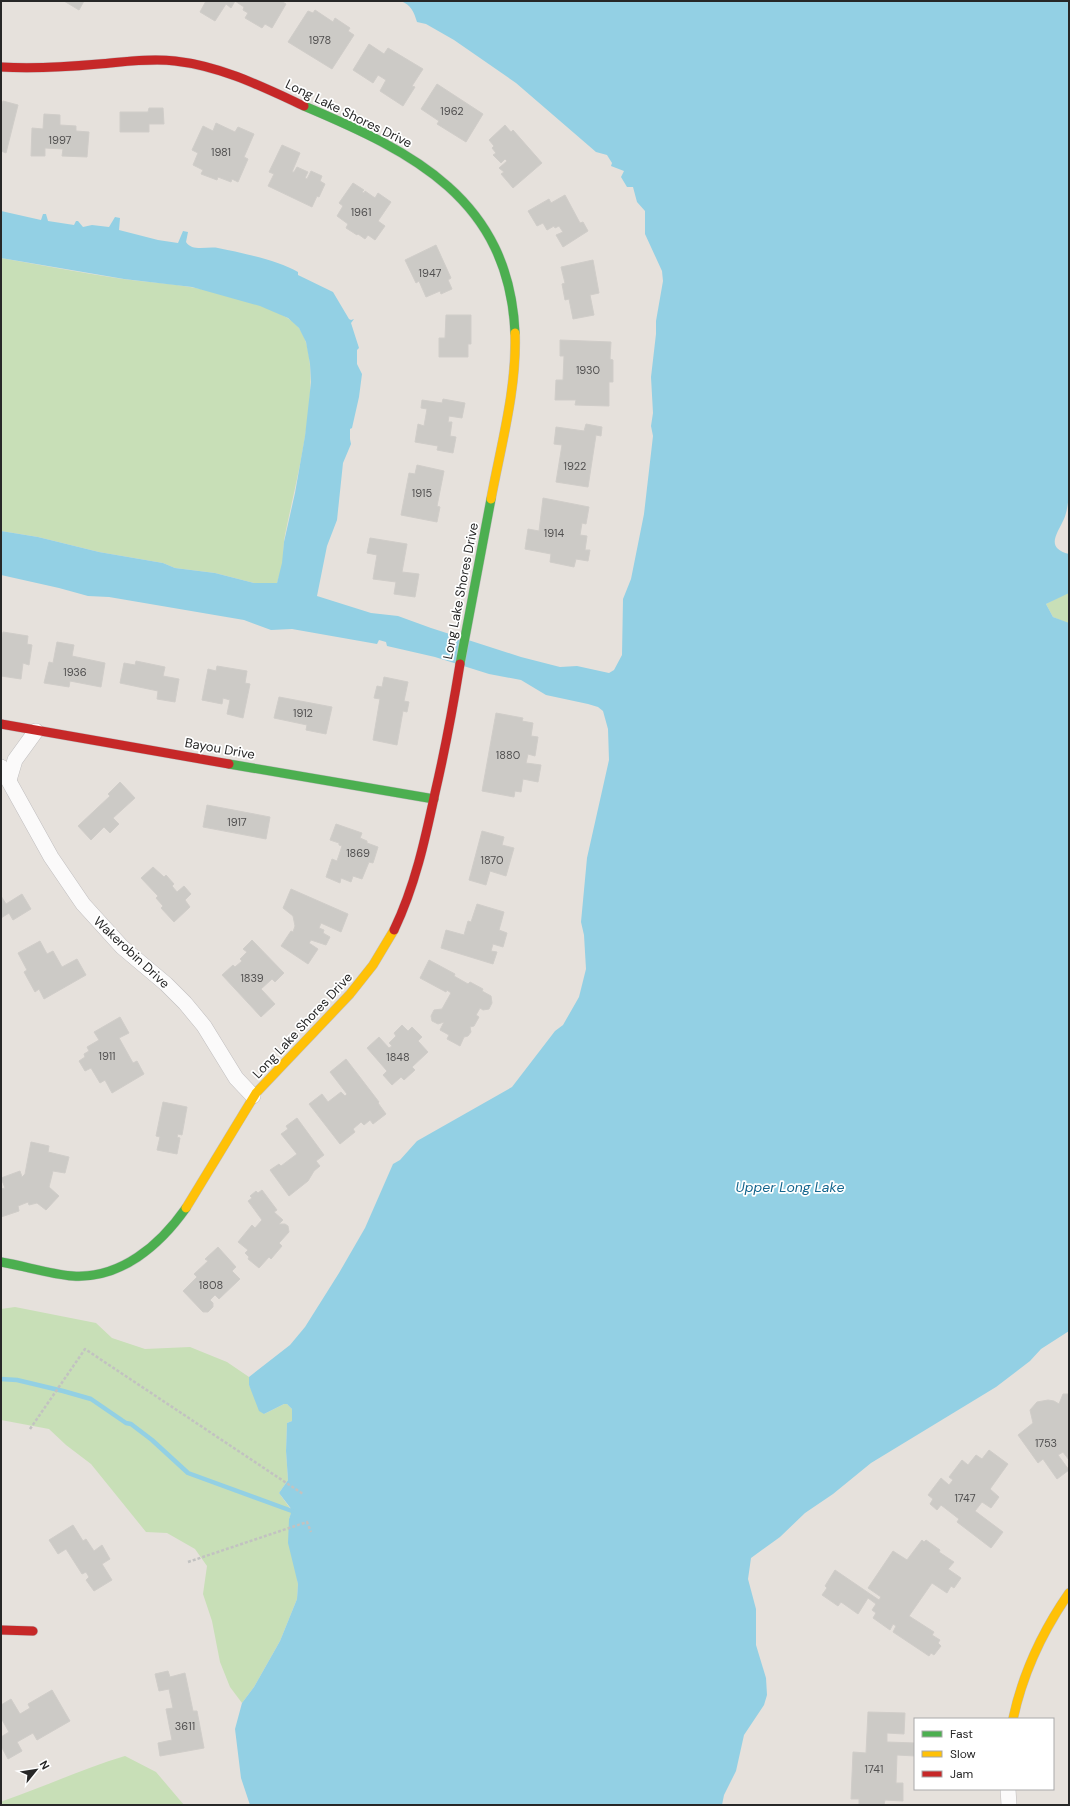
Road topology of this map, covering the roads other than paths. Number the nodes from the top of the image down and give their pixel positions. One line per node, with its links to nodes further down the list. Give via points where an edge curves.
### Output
1 (1, 67): 5 (street, Long Lake Shores Drive, via 45,68 157,60 178,61 216,69 291,99 394,147 434,173 462,200 484,229 503,268 513,307 513,373)
2 (1, 724): 3 (street, Bayou Drive)
3 (36, 731): 4 (street, Wakerobin Drive); 5 (street, Bayou Drive)
4 (5, 773): 6 (street, Wakerobin Drive, via 51,857 83,904 122,947 166,984 185,1004 204,1026 236,1078)
5 (434, 799): 6 (street, Long Lake Shores Drive, via 413,882 402,912 381,953 350,995)
6 (253, 1096): 7 (street, Long Lake Shores Drive, via 181,1216 152,1246 132,1260 96,1276 80,1277)
7 (1, 1262)
8 (1069, 1594): 11 (street, via 1050,1621 1034,1651 1022,1682)
9 (1, 1630): 10 (street)
10 (32, 1631)
11 (1013, 1718)
12 (1008, 1790): 13 (street)
13 (1010, 1805)

